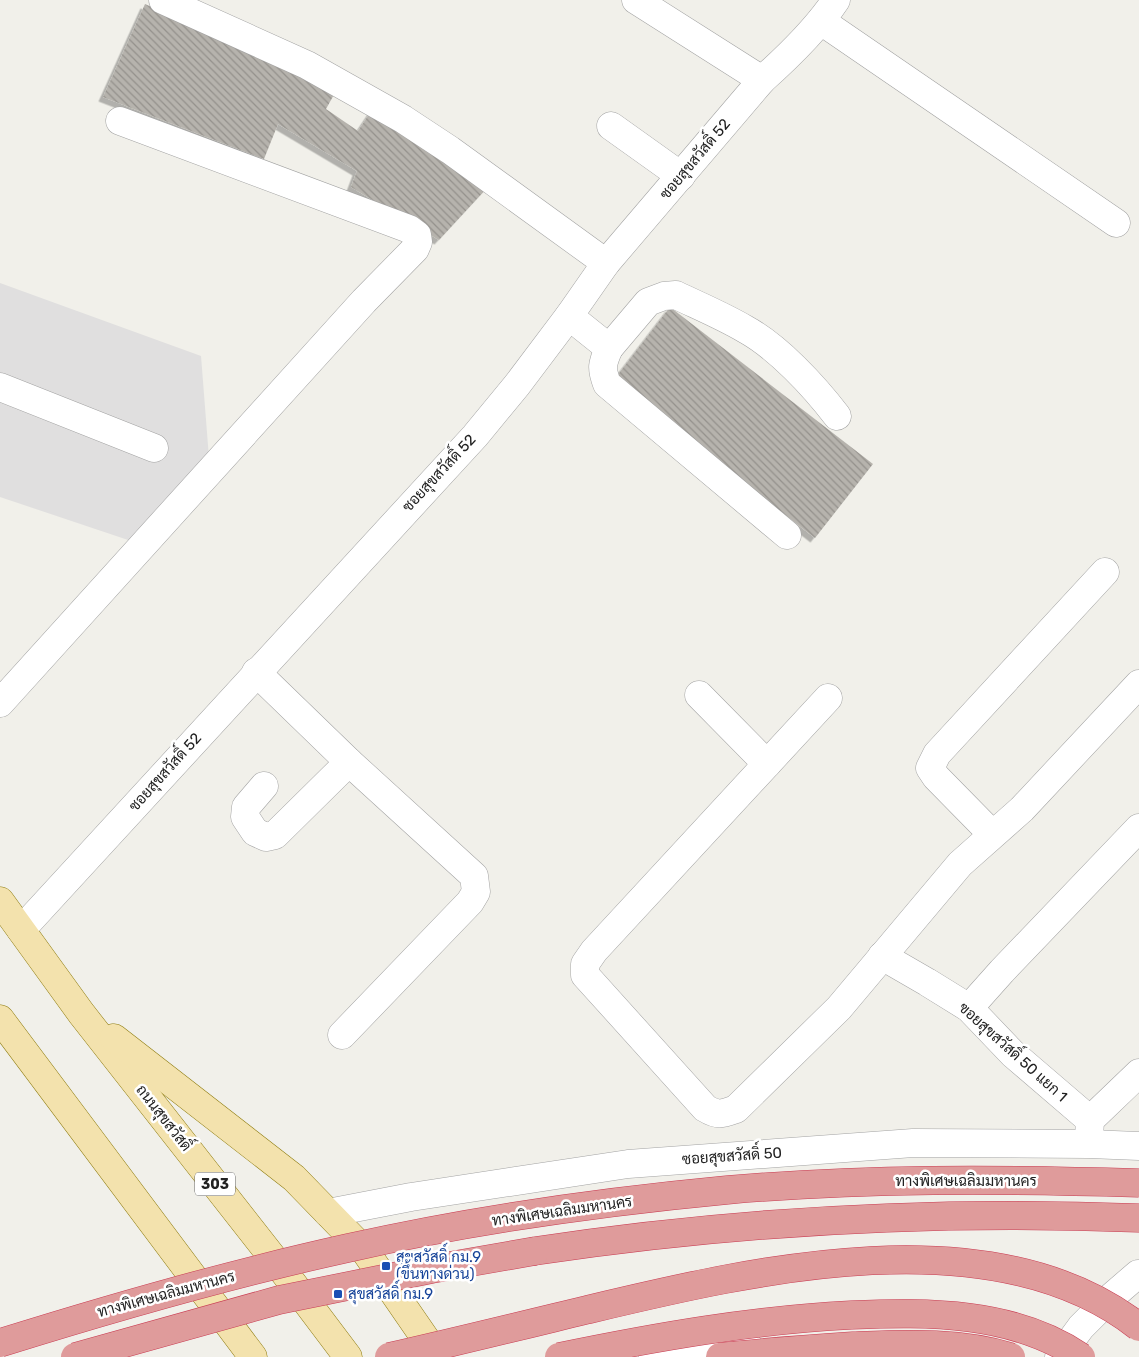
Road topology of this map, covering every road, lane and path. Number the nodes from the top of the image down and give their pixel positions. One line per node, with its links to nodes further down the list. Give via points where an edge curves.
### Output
1 (163, 0): 9 (street, via 306,65 402,119)
2 (636, 0): 4 (street)
3 (829, 10): 4 (street, ซอยสุขสวัสดิ์ 52); 8 (street)
4 (762, 80): 7 (street, ซอยสุขสวัสดิ์ 52)
5 (120, 121): 21 (street, via 409,229 417,235 418,242)
6 (611, 126): 7 (street)
7 (681, 176): 9 (street, ซอยสุขสวัสดิ์ 52)
8 (1116, 223)
9 (606, 263): 10 (street, ซอยสุขสวัสดิ์ 52)
10 (569, 316): 11 (street); 17 (street, ซอยสุขสวัสดิ์ 52, via 475,436)
11 (608, 348): 13 (street, via 648,302 676,295 746,330 780,354 818,391); 15 (street, via 602,372 606,384)
12 (0, 387): 14 (street)
13 (837, 416)
14 (154, 448)
15 (787, 535)
16 (1105, 572): 26 (street, via 937,754 930,768)
17 (256, 672): 22 (street); 28 (street, ซอยสุขสวัสดิ์ 52)
18 (1139, 684): 26 (street, via 1022,809)
19 (699, 695): 23 (street)
20 (828, 698): 23 (street)
21 (0, 703)
22 (349, 762): 24 (street, via 275,835 266,837 255,832 245,817 246,807); 33 (street, via 474,876 476,892)
23 (767, 764): 29 (street, via 594,952 585,964 586,975 705,1108 714,1114 723,1114 736,1109 839,1008)
24 (264, 786)
25 (1139, 828): 30 (street)
26 (992, 834): 29 (street, via 960,864)
27 (0, 901): 28 (main road, ถนนสุขสวัสดิ์ / 303)
28 (21, 930): 31 (main road, ถนนสุขสวัสดิ์ / 303)
29 (882, 956): 30 (street, ฃอยสุขสวัสดิ์ 50 แยก 1)
30 (969, 1008): 35 (street, ฃอยสุขสวัสดิ์ 50 แยก 1)
31 (81, 1013): 38 (main road, via 294,1178); 45 (main road, ถนนสุขสวัสดิ์ / 303)
32 (0, 1019): 44 (main road)
33 (342, 1035)
34 (1139, 1073): 35 (street)
35 (1090, 1132): 36 (street, ซอยสุขสวัสดิ์ 50); 38 (street, ซอยสุขสวัสดิ์ 50, via 628,1164)
36 (1139, 1146)
37 (1139, 1183): 42 (highway, ทางพิเศษเฉลิมมหานคร, bridge, via 862,1182 727,1190 574,1208 415,1234 270,1266)
38 (328, 1213): 47 (main road, via 365,1251)
39 (1139, 1218): 43 (highway, bridge, via 1002,1215 860,1219 735,1227 602,1241 432,1269 279,1300)
40 (1139, 1274): 53 (street, via 1081,1327)
41 (1139, 1327): 46 (highway, bridge, via 1083,1292 1026,1273 969,1264 871,1262 807,1266 745,1275)
42 (0, 1342)
43 (75, 1357)
44 (253, 1357)
45 (348, 1357)
46 (389, 1357)
47 (438, 1357)
48 (559, 1357): 54 (highway, bridge, via 682,1333 764,1322 920,1314 964,1317 1014,1326 1041,1335)
49 (653, 1357): 51 (street, via 691,1346 732,1345)
50 (720, 1357): 52 (highway, bridge, via 907,1344 960,1347)
51 (776, 1357)
52 (1011, 1357)
53 (1059, 1357)
54 (1081, 1357)

